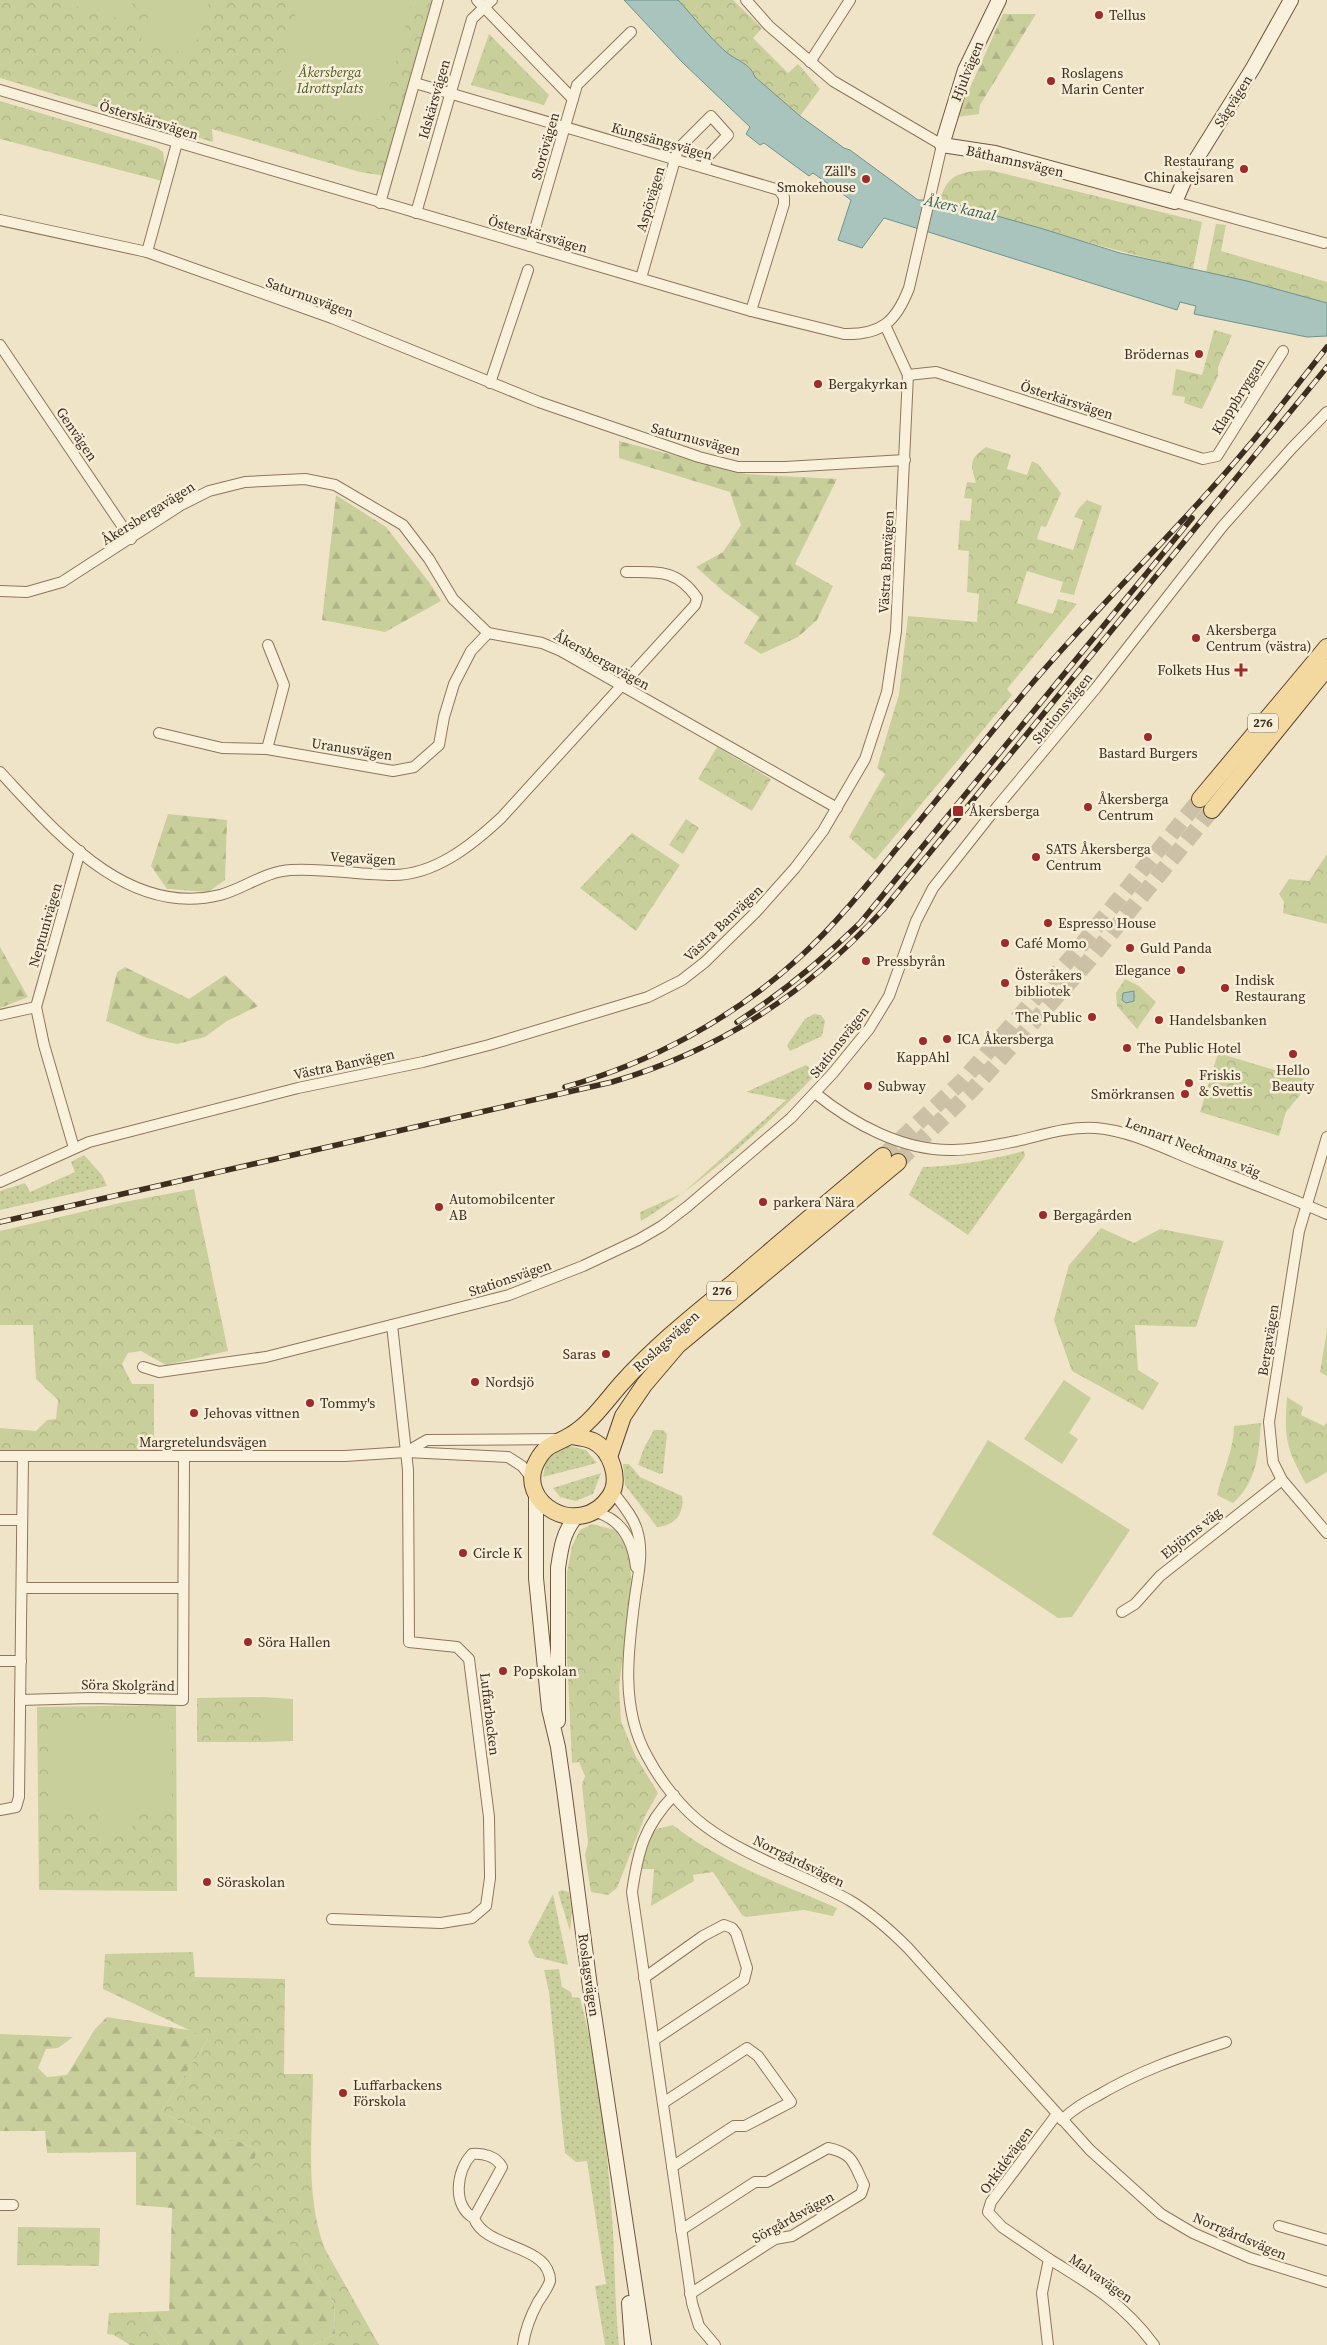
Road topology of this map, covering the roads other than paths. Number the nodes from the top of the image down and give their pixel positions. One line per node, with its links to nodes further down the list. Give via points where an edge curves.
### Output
1 (438, 0): 9 (street, Idskärsvägen)
2 (746, 0): 8 (street, Båthamnsvägen, via 769,26)
3 (850, 0): 8 (street)
4 (999, 0): 15 (main road, Hjulvägen, via 965,70)
5 (1291, 0): 18 (main road, Sågvägen, via 1187,174)
6 (484, 2): 11 (street, Idskärsvägen, via 472,19); 12 (street, Storövägen)
7 (631, 32): 12 (street, via 577,85)
8 (810, 62): 15 (street, Båthamnsvägen, via 832,81)
9 (415, 83): 11 (street, Kungsängsvägen); 19 (street, Idskärsvägen)
10 (0, 90): 14 (street, Österskärsvägen)
11 (450, 94): 13 (street, Kungsängsvägen); 20 (street, Idskärsvägen)
12 (573, 99): 13 (street, Storövägen)
13 (565, 127): 16 (street, Kungsängsvägen); 23 (street, Storövägen)
14 (177, 143): 19 (street, Österskärsvägen); 24 (street)
15 (942, 145): 18 (main road, Båthamnsvägen, via 995,153); 28 (street, Österskärsvägen, via 902,307)
16 (676, 159): 17 (street, Kungsängsvägen); 17 (street, Aspövägen, via 678,149 711,116 728,135 707,157); 26 (street, Aspövägen)
17 (704, 168): 27 (street, Kungsängsvägen, via 774,188 784,197)
18 (1175, 202): 22 (street, Båthamnsvägen)
19 (380, 203): 20 (street, Österskärsvägen)
20 (416, 213): 23 (street, Österskärsvägen)
21 (0, 220): 24 (street, Saturnusvägen)
22 (1324, 243)
23 (530, 246): 26 (street, Österskärsvägen)
24 (147, 252): 32 (street, Saturnusvägen, via 332,318)
25 (528, 270): 32 (street)
26 (641, 278): 27 (street, Österskärsvägen)
27 (751, 311): 28 (street, Österskärsvägen, via 844,334 875,331)
28 (885, 325): 31 (street, Västra Banvägen)
29 (0, 345): 36 (street, Genvägen)
30 (1283, 351): 34 (street, Klappbryggan)
31 (908, 374): 34 (street, Österkärsvägen, via 936,372 1151,440 1185,454 1203,459); 35 (street, Västra Banvägen)
32 (490, 383): 35 (street, Saturnusvägen, via 659,445 738,467)
33 (1327, 412): 51 (street, Stationsvägen, via 1222,527 946,872 920,913 897,978 879,1015)
34 (1217, 456)
35 (905, 460): 47 (street, Västra Banvägen, via 896,631 887,692 865,759)
36 (131, 538): 38 (street, Åkersbergavägen, via 62,582 27,592); 39 (street, Åkersbergavägen, via 181,506 226,486 305,479 325,481 349,491 403,525 429,558 453,599)
37 (626, 572): 43 (street, Vegavägen, via 671,574 686,583 697,598 689,614)
38 (0, 591)
39 (488, 633): 43 (street, Åkersbergavägen, via 542,643); 45 (street, Uranusvägen, via 471,651 454,684 439,745 414,767 393,771)
40 (268, 645): 45 (street, via 284,685)
41 (1327, 647): 42 (main road, 276, via 1206,805)
42 (1327, 668)
43 (623, 686): 47 (street, Åkersbergavägen); 48 (street, Vegavägen, via 507,812 475,842 449,858 417,871 394,875 288,870 220,895 185,898 138,889 114,877)
44 (160, 734): 45 (street, Uranusvägen, via 222,748)
45 (267, 749)
46 (0, 772): 48 (street, Vegavägen, via 44,820)
47 (837, 808): 53 (street, Västra Banvägen, via 796,868 742,926 682,980 648,998 520,1037 298,1088)
48 (80, 851): 49 (street, Neptunivägen)
49 (36, 1006): 50 (street); 53 (street, Neptunivägen)
50 (0, 1015)
51 (815, 1094): 55 (street, Lennart Neckmans väg, via 856,1120 903,1143 937,1150 980,1148 1056,1132 1095,1128 1120,1133); 57 (street, Stationsvägen, via 688,1206 638,1240 509,1295)
52 (1327, 1138): 55 (street, Bergavägen)
53 (74, 1148): 54 (street, Västra Banvägen)
54 (0, 1182)
55 (1305, 1204): 56 (street, Lennart Neckmans väg); 65 (street, Bergavägen, via 1269,1422 1273,1462)
56 (1327, 1214)
57 (392, 1325): 58 (street, Stationsvägen, via 284,1353 220,1365 159,1372); 60 (street, Luffarbacken)
58 (143, 1367)
59 (566, 1437): 60 (street, Margretelundsvägen, via 427,1440); 64 (main road, via 594,1441); 64 (main road, Roslagsvägen / 276, via 588,1422 668,1337 891,1159 678,1345 623,1416); 66 (main road, Roslagsvägen / 276, via 544,1450 535,1464)
60 (406, 1452): 63 (street, Margretelundsvägen, via 345,1456); 66 (street, Margretelundsvägen, via 508,1457 522,1466); 83 (street, Luffarbacken, via 409,1642 457,1647 469,1659 489,1818 490,1878 486,1906 472,1918 441,1923)
61 (0, 1456): 62 (street, Margretelundsvägen)
62 (23, 1456): 63 (street, Margretelundsvägen); 71 (street)
63 (184, 1456): 75 (street, Söra Skolgränd)
64 (609, 1457): 67 (main road, via 615,1474)
65 (1282, 1480): 72 (street, Bergavägen); 76 (street, Ebjörns väg, via 1160,1576 1135,1604)
66 (534, 1486): 69 (main road, via 545,1506 562,1516); 80 (main road, Roslagsvägen / 276, via 536,1578 544,1668)
67 (613, 1492): 68 (main road); 73 (street, Norrgårdsvägen, via 637,1528 642,1551)
68 (595, 1512): 69 (main road); 73 (street, Norrgårdsvägen, via 613,1519 628,1537 634,1551)
69 (575, 1518): 80 (main road, Roslagsvägen / 276, via 566,1528 558,1568)
70 (0, 1520): 71 (street)
71 (22, 1520): 74 (street)
72 (1327, 1533)
73 (637, 1583): 81 (street, Norrgårdsvägen, via 628,1647 628,1691 646,1756)
74 (22, 1588): 75 (street); 78 (street)
75 (182, 1588): 79 (street, Söra Skolgränd, via 183,1700)
76 (1122, 1612)
77 (0, 1661): 78 (street)
78 (21, 1661): 79 (street)
79 (20, 1700): 82 (street, via 20,1797 16,1806)
80 (558, 1747): 90 (main road, Roslagsvägen / 276)
81 (674, 1795): 84 (street, via 648,1828 638,1854 632,1892); 88 (street, Norrgårdsvägen, via 704,1825 742,1849 850,1900 885,1926)
82 (0, 1810)
83 (332, 1919)
84 (644, 1978): 85 (street); 85 (street, via 724,1925 736,1933 747,1968 744,1980)
85 (654, 2040): 87 (street)
86 (1226, 2042): 88 (street, via 1159,2064)
87 (663, 2103): 89 (street); 89 (street, via 747,2048 758,2056 791,2102 745,2126 734,2126)
88 (1060, 2117): 97 (street, Orkidévägen, via 991,2202 988,2212 1002,2227); 98 (street, Norrgårdsvägen, via 1090,2150 1161,2214 1193,2233 1250,2258)
89 (672, 2167): 95 (street)
90 (622, 2202): 101 (main road, Roslagsvägen / 276); 102 (main road, Roslagsvägen / 276)
91 (0, 2205): 92 (street)
92 (13, 2205)
93 (474, 2218): 93 (street, via 502,2166 481,2154 472,2154 465,2161 459,2184 465,2214); 100 (street, via 482,2230 532,2256 548,2271 550,2281 528,2324)
94 (1279, 2226): 96 (street, Norrgårdsvägen)
95 (681, 2230): 99 (street); 99 (street, Sörgårdsvägen, via 755,2182 767,2182 828,2148 841,2150 854,2162 864,2185 861,2194 792,2236 775,2239)
96 (1327, 2240)
97 (1049, 2259): 104 (street, via 1042,2294); 105 (street, Malvavägen, via 1106,2295 1129,2314)
98 (1327, 2282)
99 (690, 2294): 103 (street, via 699,2326)
100 (523, 2345)
101 (632, 2345)
102 (644, 2345)
103 (715, 2345)
104 (1048, 2345)
105 (1154, 2345)

